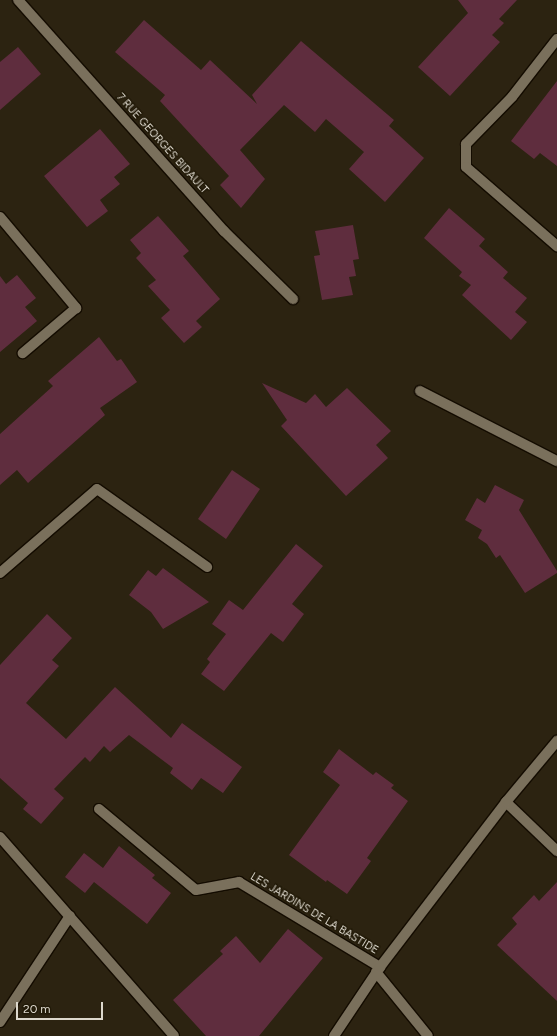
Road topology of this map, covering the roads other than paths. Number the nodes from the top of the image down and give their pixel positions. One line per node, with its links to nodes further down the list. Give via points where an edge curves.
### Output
1 (18, 0): 5 (street, 7 RUE GEORGES BIDAULT, via 224,231)
2 (557, 39): 4 (street, via 512,97 466,144 466,167)
3 (0, 217): 6 (street, via 76,308)
4 (557, 246)
5 (293, 299)
6 (23, 353)
7 (420, 391): 8 (street)
8 (557, 460)
9 (207, 567): 10 (street, via 97,489)
10 (0, 574)
11 (557, 741): 12 (street)
12 (506, 802): 15 (street); 17 (street)
13 (99, 808): 17 (street, LES JARDINS DE LA BASTIDE, via 196,890 239,882)
14 (0, 837): 16 (street)
15 (557, 851)
16 (70, 916): 18 (street); 19 (street)
17 (378, 969): 20 (street); 21 (street)
18 (0, 1022)
19 (174, 1036)
20 (334, 1036)
21 (428, 1036)

